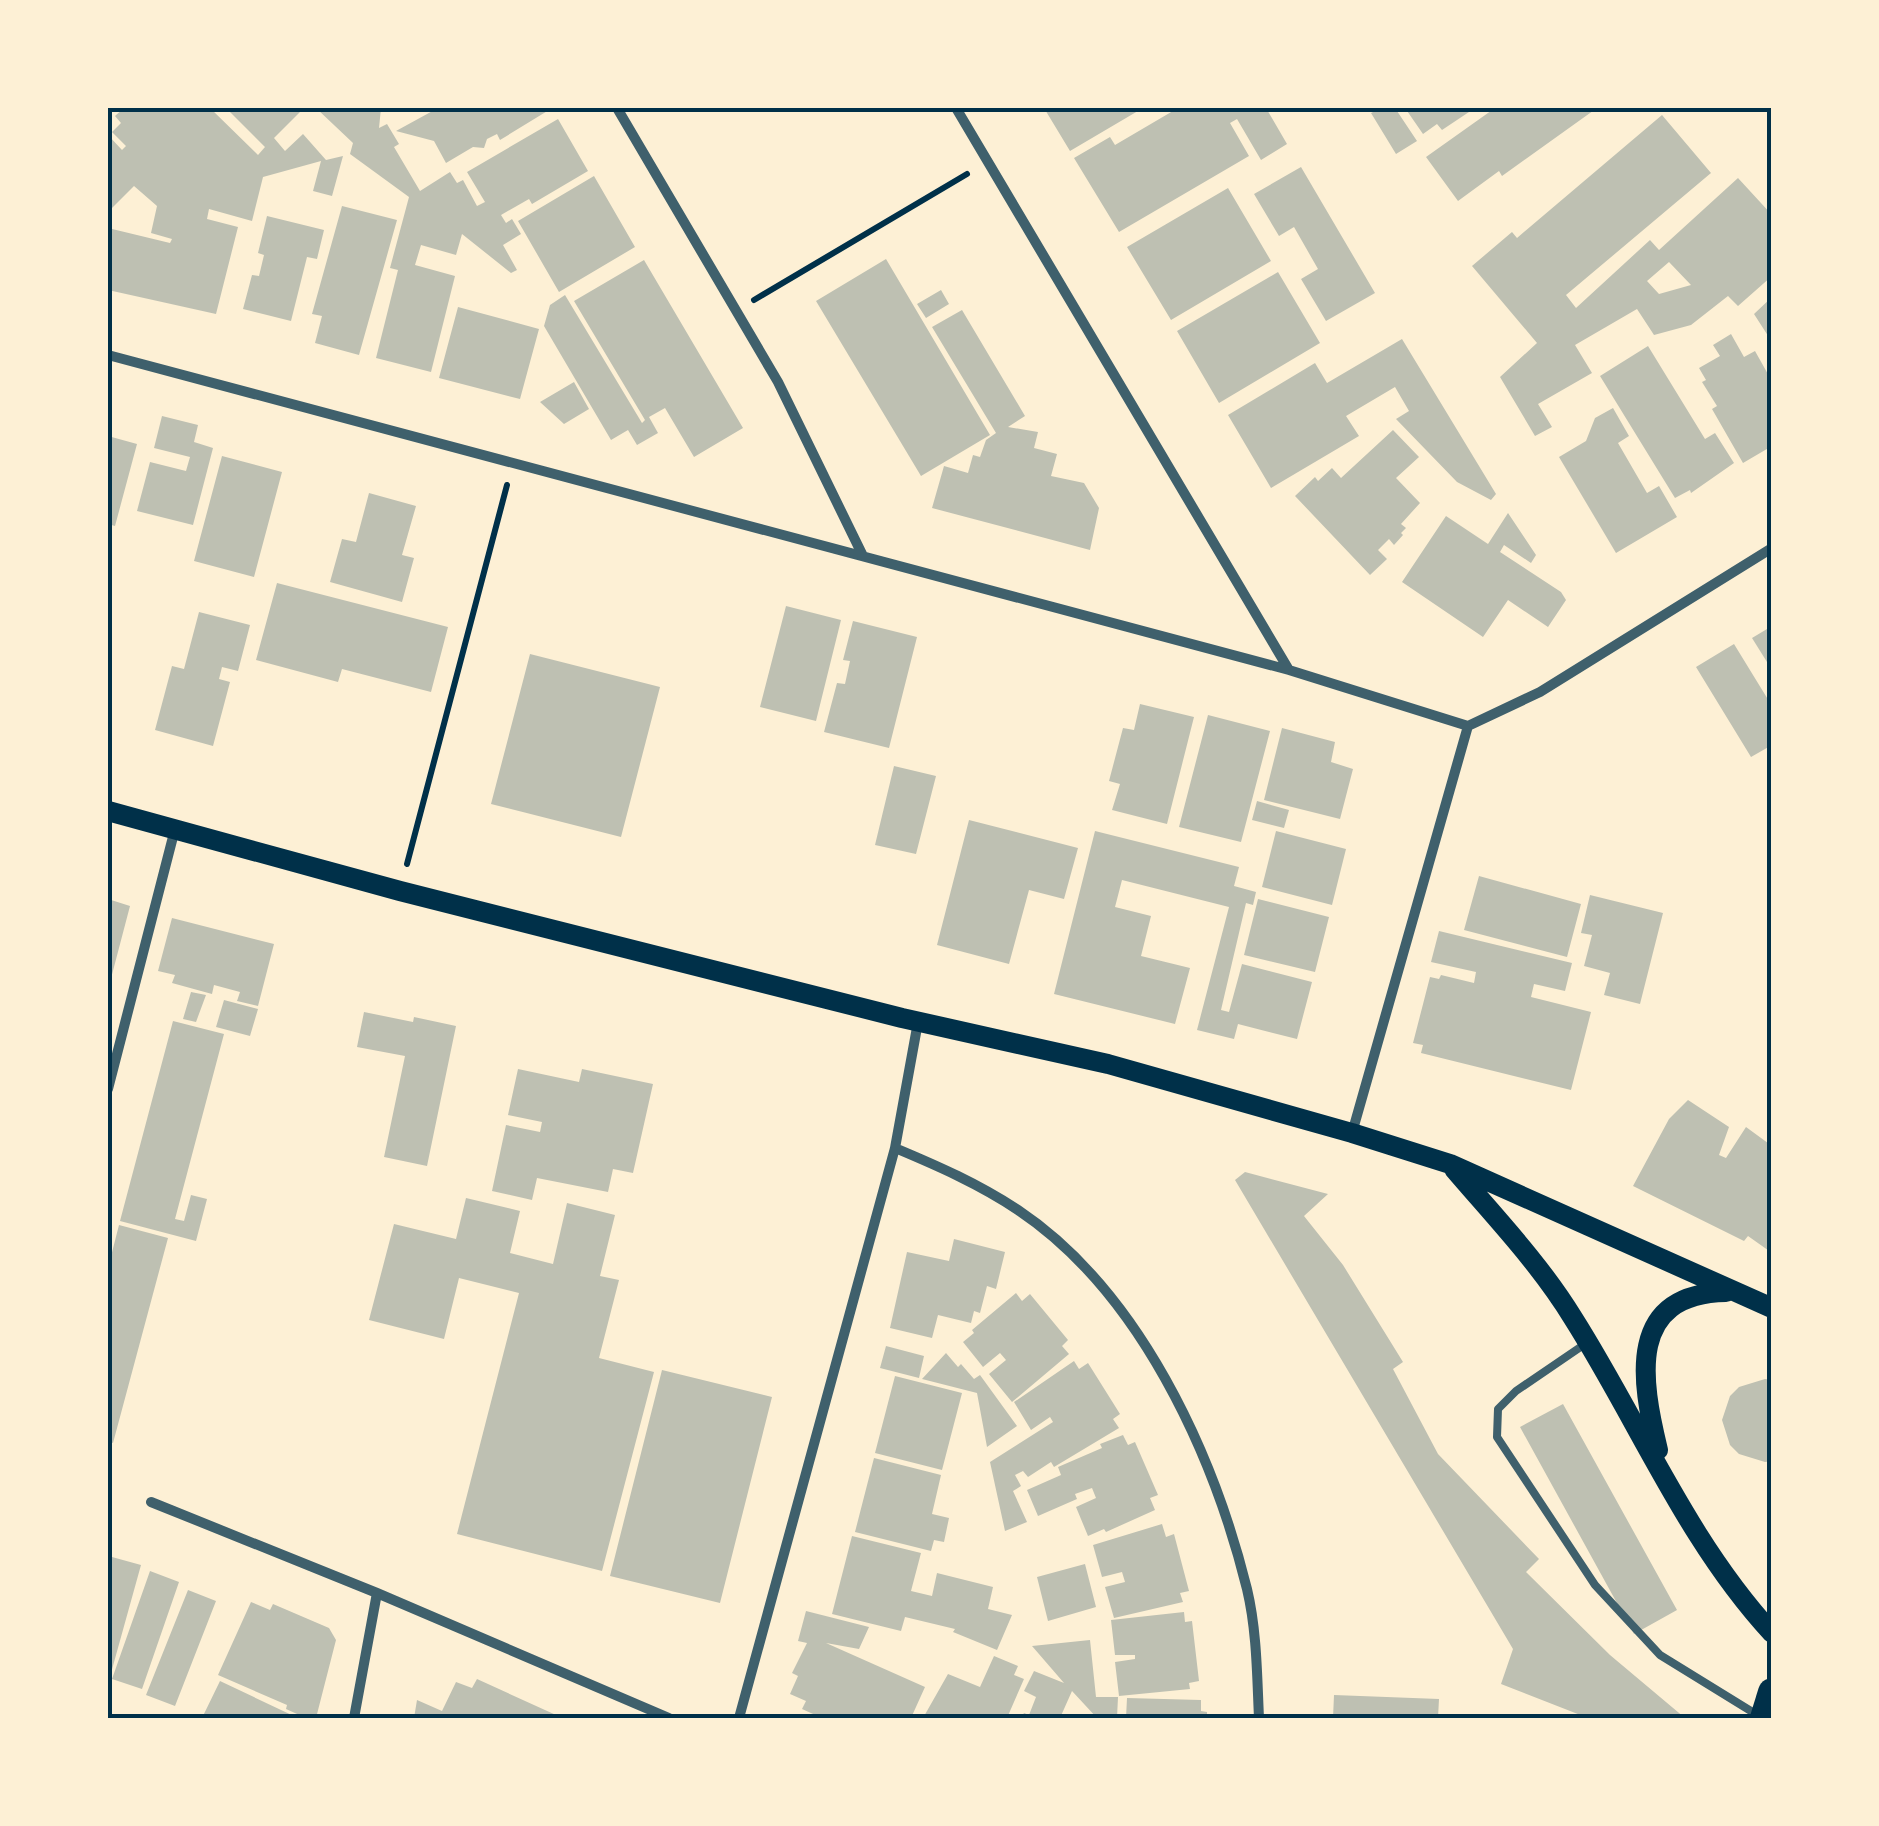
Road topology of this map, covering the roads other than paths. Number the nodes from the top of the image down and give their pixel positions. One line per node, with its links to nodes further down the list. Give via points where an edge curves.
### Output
1 (617, 108): 5 (street, via 778,382)
2 (956, 108): 6 (street)
3 (108, 355): 5 (street)
4 (1772, 548): 7 (street, via 1540,692)
5 (862, 556): 6 (street)
6 (1290, 670): 7 (street)
7 (1468, 726): 12 (street)
8 (108, 811): 9 (main road)
9 (175, 829): 10 (main road); 11 (street)
10 (918, 1022): 12 (main road, via 1108,1064); 13 (street)
11 (108, 1089)
12 (1352, 1133): 14 (main road)
13 (895, 1148): 25 (street); 26 (street, via 1020,1212 1070,1253 1125,1316 1198,1441 1227,1520 1248,1592)
14 (1450, 1164): 15 (main road); 17 (main road, via 1540,1269)
15 (1733, 1292): 16 (main road); 18 (main road, via 1701,1292 1657,1318 1645,1359 1645,1394)
16 (1772, 1308)
17 (1587, 1342): 18 (main road); 27 (lane, via 1498,1409 1497,1437 1595,1586 1660,1655)
18 (1662, 1471): 21 (main road, via 1748,1608)
19 (151, 1502): 20 (street)
20 (377, 1593): 23 (street); 24 (street)
21 (1772, 1632)
22 (1772, 1692): 27 (highway)
23 (354, 1718)
24 (669, 1718)
25 (739, 1718)
26 (1259, 1718)
27 (1763, 1718)

